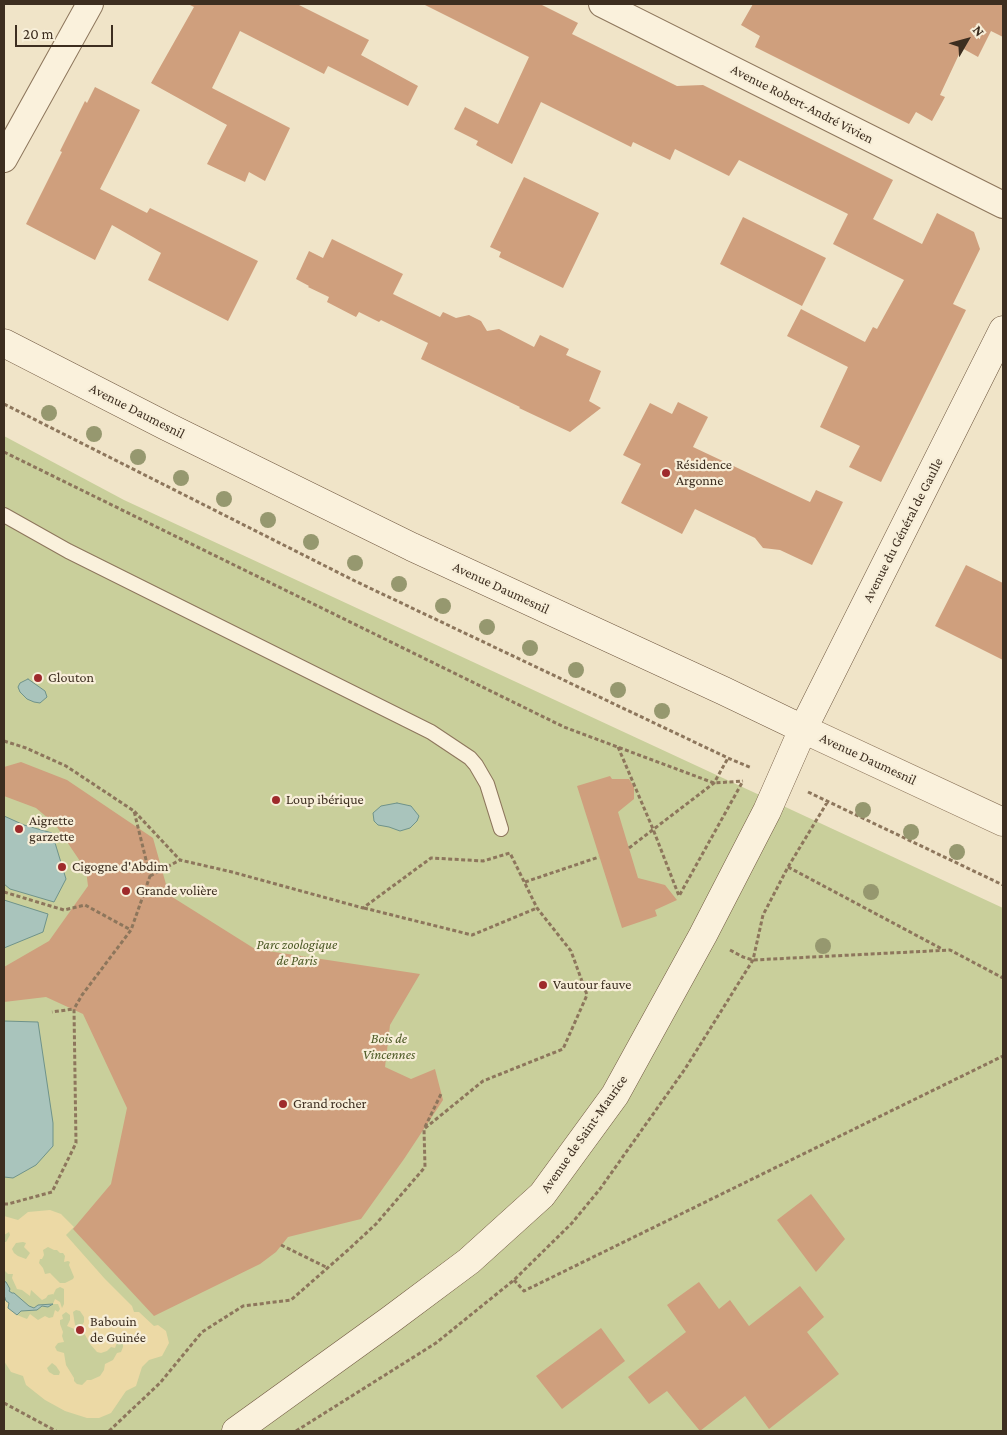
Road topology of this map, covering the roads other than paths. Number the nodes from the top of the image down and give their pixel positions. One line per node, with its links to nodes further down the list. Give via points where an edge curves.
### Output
1 (90, 4): 3 (street)
2 (602, 4): 4 (street, Avenue Robert-André Vivien)
3 (4, 159)
4 (1003, 205)
5 (1003, 330): 8 (main road, Avenue du Général de Gaulle)
6 (4, 342): 8 (main road, Avenue Daumesnil, via 412,547)
7 (4, 515): 10 (lane, via 68,551 431,732 476,765 487,784)
8 (802, 729): 9 (main road, Avenue Daumesnil); 11 (main road, Avenue de Saint-Maurice, via 775,796 703,936 615,1095 542,1195 469,1261)
9 (1003, 822)
10 (501, 829)
11 (236, 1431)

